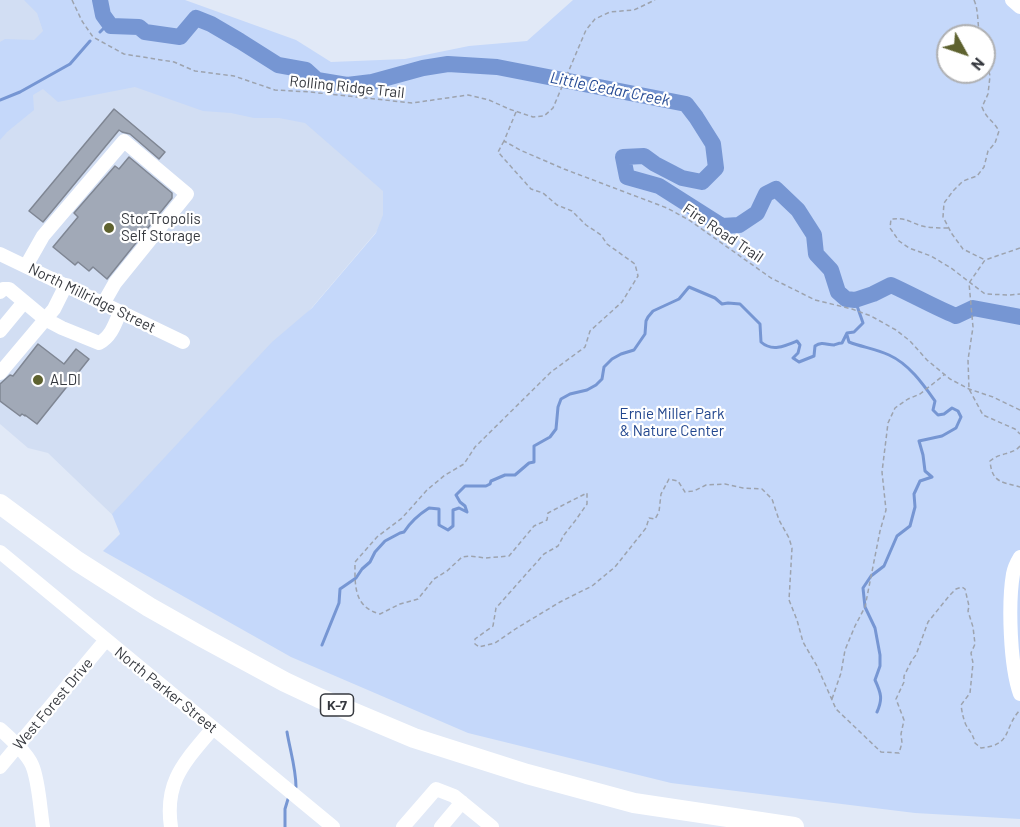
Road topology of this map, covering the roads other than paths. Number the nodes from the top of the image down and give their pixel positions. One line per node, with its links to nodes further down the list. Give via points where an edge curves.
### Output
1 (1012, 0): 2 (street)
2 (1020, 7)
3 (0, 254): 4 (street, North Millridge Street)
4 (26, 266): 5 (street, North Millridge Street); 8 (street, via 43,236 124,141 187,194 115,283)
5 (66, 285): 8 (street, North Millridge Street); 10 (street)
6 (0, 292): 7 (street, via 9,289)
7 (24, 302): 10 (street); 11 (street)
8 (103, 304): 9 (street, North Millridge Street)
9 (120, 312): 10 (street, via 110,333 99,343); 12 (street, North Millridge Street)
10 (45, 319): 13 (street)
11 (0, 331)
12 (183, 342)
13 (0, 373)
14 (0, 504): 30 (highway, K-7, via 77,561 193,632 285,682 414,738 634,803)
15 (0, 552): 17 (street, North Parker Street)
16 (1020, 557): 18 (street, via 1013,571 1011,604)
17 (105, 641): 19 (street, North Parker Street); 21 (street, West Forest Drive)
18 (1020, 694)
19 (213, 728): 25 (street, via 184,764 174,784 169,812); 26 (street, North Parker Street)
20 (0, 729): 21 (street)
21 (18, 746): 22 (street, West Forest Drive); 24 (street, via 32,763)
22 (0, 767)
23 (462, 802): 27 (street, via 436,789); 28 (street); 29 (street)
24 (43, 827)
25 (171, 827)
26 (333, 827)
27 (403, 827)
28 (441, 827)
29 (492, 827)
30 (794, 827)

